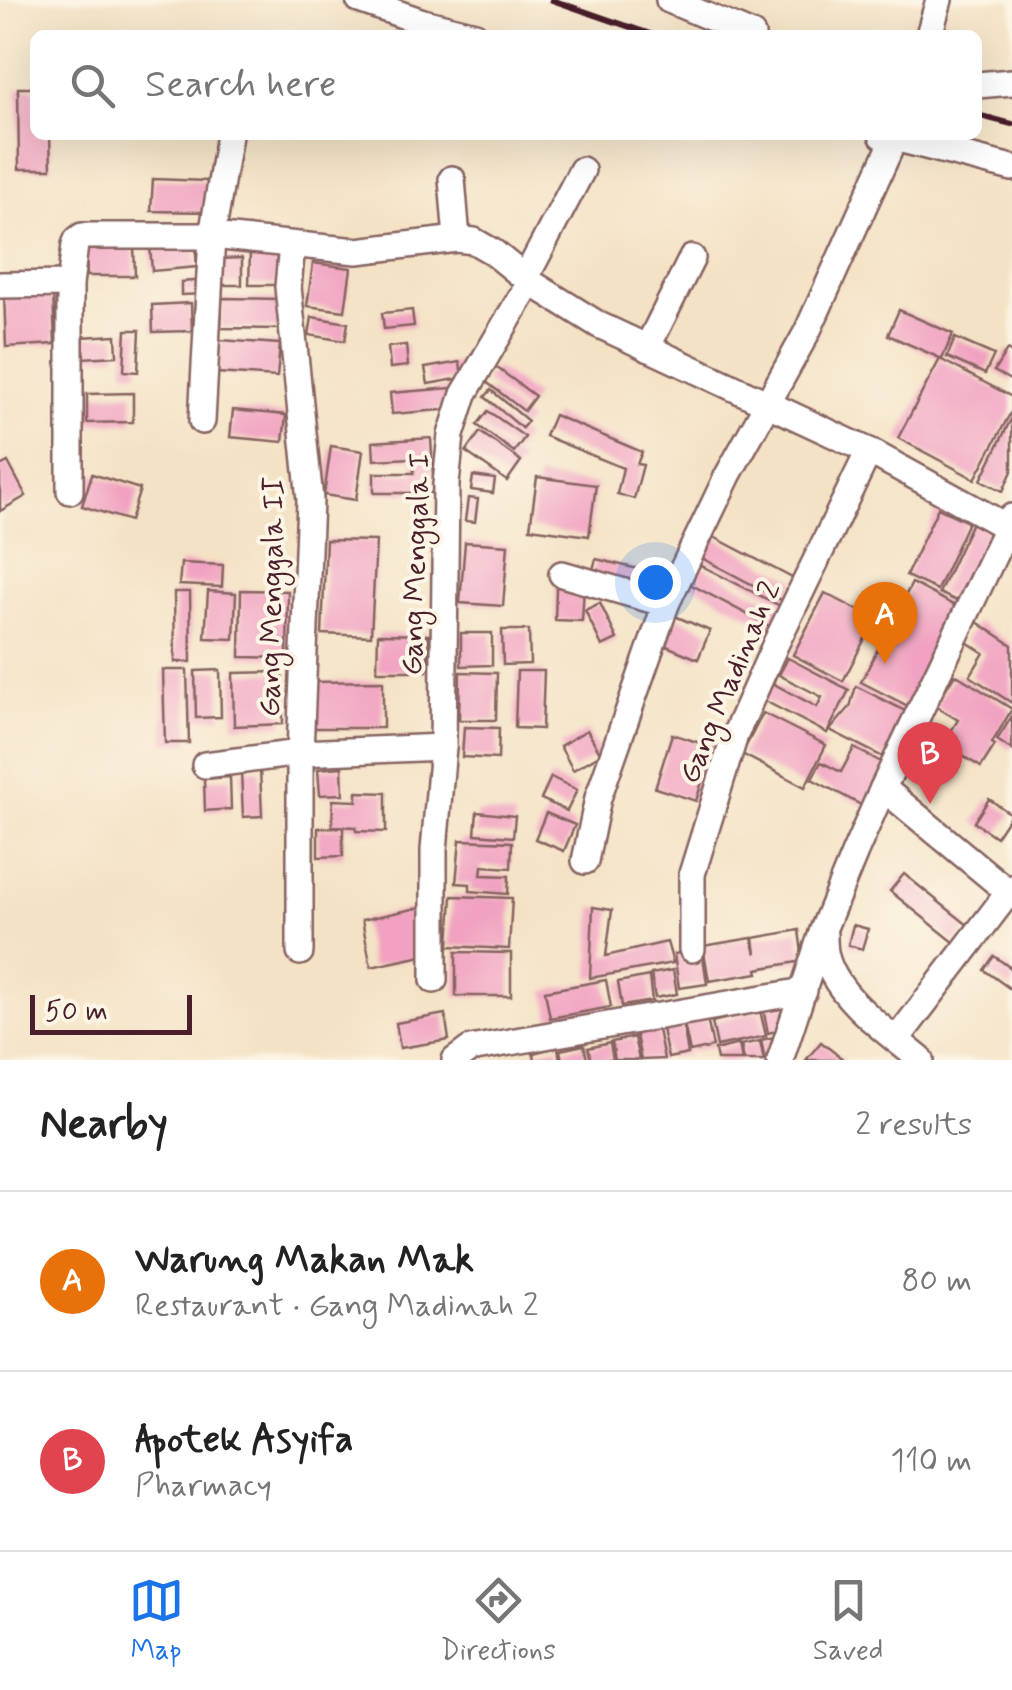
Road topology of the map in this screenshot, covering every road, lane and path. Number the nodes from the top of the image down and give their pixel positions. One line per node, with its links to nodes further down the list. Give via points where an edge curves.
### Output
1 (359, 0): 4 (street)
2 (669, 0): 5 (street)
3 (939, 0): 6 (street)
4 (455, 30)
5 (740, 30)
6 (930, 30)
7 (1012, 82): 8 (street)
8 (982, 85)
9 (228, 140): 15 (street)
10 (889, 140): 23 (street, via 807,332)
11 (906, 140): 12 (street)
12 (1012, 168)
13 (582, 170): 19 (street, Gang Menggala I)
14 (452, 179): 16 (street)
15 (212, 236): 17 (street); 20 (street, via 82,236); 24 (street)
16 (457, 238): 17 (street, via 356,251); 19 (street, via 493,252)
17 (292, 245): 31 (street, Gang Menggala II, via 288,287 310,500)
18 (692, 258): 22 (street)
19 (528, 280): 22 (street); 30 (street, Gang Menggala I, via 464,394 451,435)
20 (70, 284): 21 (street); 26 (street)
21 (0, 285)
22 (647, 348): 23 (street)
23 (768, 403): 25 (street); 29 (street)
24 (202, 421)
25 (869, 451): 27 (street); 37 (street, Gang Madinah 2, via 735,735 692,874)
26 (70, 491)
27 (1010, 522): 33 (street)
28 (562, 574): 29 (street)
29 (666, 604): 34 (street, via 598,798)
30 (443, 747): 31 (street); 39 (street, Gang Menggala I, via 434,850)
31 (300, 753): 32 (street); 38 (street, Gang Menggala II)
32 (204, 765)
33 (883, 788): 35 (street); 36 (street)
34 (586, 861)
35 (1011, 892): 41 (street)
36 (823, 930): 40 (street); 41 (street, via 835,979)
37 (692, 949)
38 (300, 952)
39 (434, 980)
40 (804, 991): 42 (street, via 470,1049); 43 (street)
41 (897, 1039): 44 (street)
42 (454, 1060)
43 (780, 1060)
44 (922, 1060)

